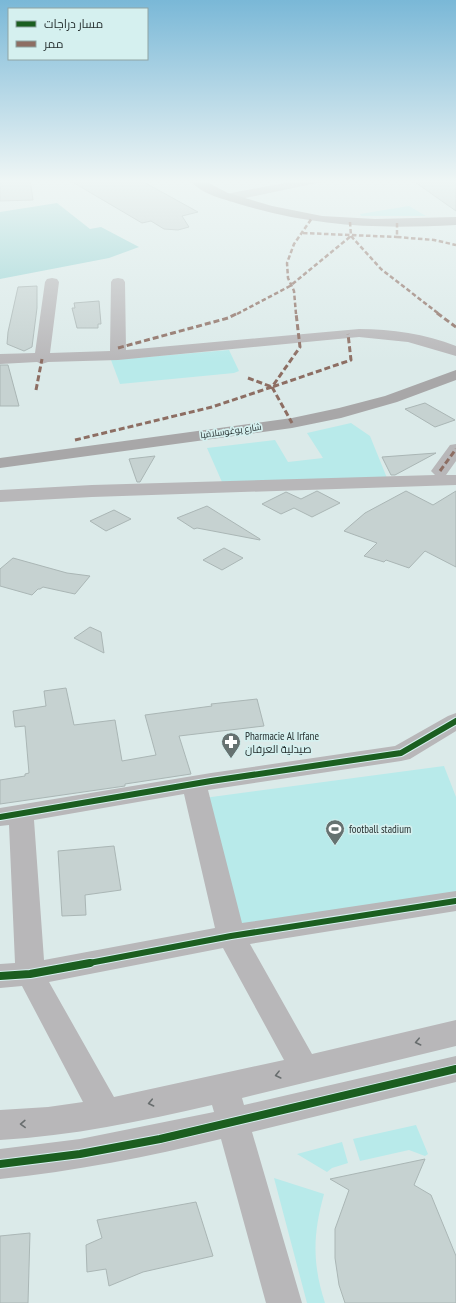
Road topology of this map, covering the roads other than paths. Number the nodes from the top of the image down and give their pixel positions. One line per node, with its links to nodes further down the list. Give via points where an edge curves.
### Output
1 (52, 282): 6 (street)
2 (118, 282): 4 (street)
3 (456, 351): 4 (street, via 398,335 365,333)
4 (118, 356): 6 (street)
5 (0, 359): 6 (street)
6 (42, 359)
7 (456, 375): 9 (main road, شارع يوغوسلافيا, via 391,399 292,423)
8 (456, 449): 10 (street)
9 (0, 463)
10 (440, 470)
11 (456, 480): 12 (street)
12 (0, 496)
13 (456, 721): 14 (street, via 401,753)
14 (194, 784): 15 (street); 17 (street)
15 (11, 815): 18 (street)
16 (456, 901): 17 (street)
17 (231, 936): 18 (street); 21 (street)
18 (30, 974): 19 (street); 24 (street)
19 (0, 976)
20 (456, 1033): 21 (street, one-way to 21)
21 (304, 1068): 23 (street, one-way to 23)
22 (456, 1069): 25 (street)
23 (223, 1088): 24 (street, one-way to 24); 25 (street)
24 (106, 1113): 26 (street, one-way to 26, via 32,1124)
25 (233, 1123): 27 (street, via 107,1150); 28 (street)
26 (0, 1125)
27 (0, 1164)
28 (284, 1303)

